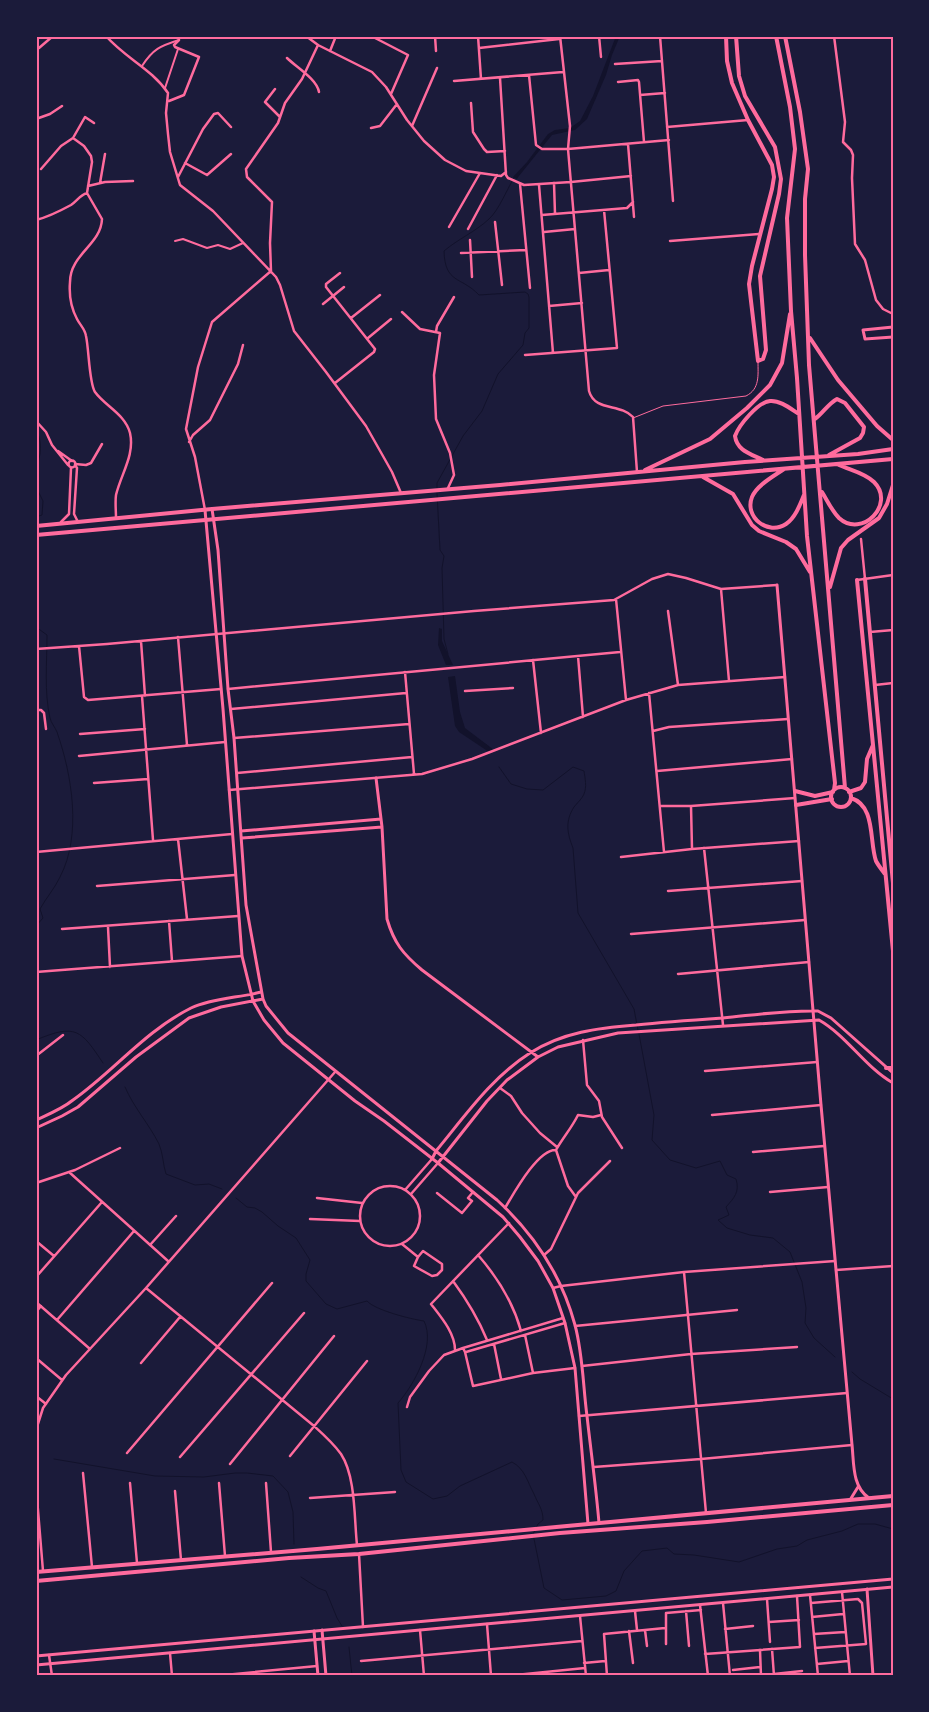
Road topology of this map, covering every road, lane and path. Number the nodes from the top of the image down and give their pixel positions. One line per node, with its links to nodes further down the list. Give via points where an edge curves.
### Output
1 (53, 36): 19 (street)
2 (106, 36): 28 (street)
3 (336, 36): 22 (street)
4 (371, 36): 16 (street)
5 (435, 36): 23 (street)
6 (478, 36): 20 (street)
7 (599, 36): 24 (street)
8 (660, 36): 26 (street)
9 (726, 36): 49 (main road, via 729,74)
10 (736, 36): 128 (main road, via 739,76 745,96 775,147 781,179 760,276 766,350 763,359)
11 (776, 36): 114 (main road, via 795,149 787,222)
12 (785, 36): 121 (main road, via 808,169 805,199)
13 (834, 36): 116 (street, via 845,122 843,142 853,155 855,244 864,260 876,300)
14 (178, 38): 21 (street, via 174,45); 28 (street, via 150,54)
15 (307, 38): 18 (street)
16 (378, 38): 40 (street, via 408,55)
17 (560, 38): 20 (street); 30 (street)
18 (318, 45): 22 (street); 31 (street)
19 (40, 48)
20 (479, 48): 34 (street)
21 (178, 49): 37 (street); 43 (street, via 199,57 184,95)
22 (330, 51): 40 (street, via 372,72)
23 (436, 51)
24 (601, 56)
25 (287, 58): 31 (street)
26 (662, 60): 27 (street); 41 (street)
27 (615, 64)
28 (142, 66): 37 (street)
29 (437, 68): 51 (street)
30 (563, 72): 32 (street); 59 (street, via 570,126)
31 (304, 74): 39 (street); 47 (street)
32 (529, 75): 33 (street); 59 (street, via 536,145 542,149)
33 (500, 78): 34 (street); 60 (street)
34 (481, 79): 35 (street)
35 (454, 81)
36 (618, 82): 42 (street, via 638,80)
37 (165, 88): 43 (street)
38 (275, 89): 47 (street, via 265,102)
39 (319, 92)
40 (391, 94): 45 (street)
41 (665, 94): 42 (street); 53 (street)
42 (640, 95): 57 (street)
43 (168, 101): 69 (street, via 168,134)
44 (471, 103): 60 (street, via 473,132 484,149 487,152)
45 (397, 104): 51 (street); 54 (street, via 380,126)
46 (62, 106): 48 (street)
47 (280, 117): 101 (street, via 246,169 247,177 272,202)
48 (36, 119)
49 (748, 120): 53 (street); 91 (main road, via 773,172)
50 (94, 123): 55 (street, via 85,117)
51 (412, 126): 66 (street, via 445,160 460,169)
52 (231, 127): 63 (street, via 218,113 214,114)
53 (667, 127): 56 (street)
54 (371, 128)
55 (73, 138): 64 (street, via 61,146); 76 (street, via 92,158)
56 (669, 140): 57 (street); 78 (street)
57 (644, 142): 58 (street)
58 (628, 144): 59 (street); 68 (street)
59 (568, 149): 71 (street)
60 (505, 151): 65 (street)
61 (105, 154): 72 (street)
62 (231, 154): 63 (street, via 207,175)
63 (185, 164): 69 (street)
64 (41, 169)
65 (506, 172): 67 (street); 74 (street, via 507,177)
66 (480, 173): 67 (street); 87 (street)
67 (497, 175): 88 (street)
68 (630, 176): 71 (street); 79 (street)
69 (178, 178): 95 (street, via 183,189 213,211)
70 (133, 180): 72 (street)
71 (571, 182): 73 (street); 81 (street)
72 (100, 183): 76 (street)
73 (554, 183): 75 (street); 82 (street)
74 (520, 184): 75 (street); 96 (street)
75 (539, 184): 83 (street)
76 (87, 187): 77 (street)
77 (87, 193): 85 (street, via 70,205); 162 (street, via 102,224 71,268 70,296 86,335 94,390 123,420 131,438 129,461 116,496)
78 (673, 201)
79 (633, 202): 80 (street, via 628,208); 84 (street)
80 (604, 210): 81 (street); 100 (street)
81 (574, 213): 82 (street); 89 (street)
82 (555, 214): 83 (street)
83 (542, 216): 90 (street)
84 (634, 217)
85 (36, 220)
86 (496, 222): 97 (street)
87 (449, 227)
88 (468, 229)
89 (575, 229): 90 (street); 103 (street)
90 (544, 232): 113 (street)
91 (761, 234): 94 (street); 128 (main road, via 749,284)
92 (470, 240): 99 (street)
93 (175, 241): 95 (street, via 183,239 207,248 218,245 230,249)
94 (670, 241)
95 (244, 242): 101 (street)
96 (526, 250): 97 (street); 107 (street)
97 (498, 252): 99 (street); 105 (street)
98 (461, 253): 99 (street)
99 (471, 253): 104 (street)
100 (609, 270): 103 (street); 125 (street, via 617,346 616,349)
101 (272, 271): 129 (street, via 280,285 294,331); 135 (street, via 212,322 186,424)
102 (340, 273): 109 (street, via 325,285)
103 (579, 273): 111 (street)
104 (472, 277)
105 (502, 285)
106 (344, 287): 109 (street)
107 (530, 288)
108 (380, 295): 117 (street)
109 (332, 296): 112 (street); 117 (street)
110 (454, 298): 120 (street)
111 (582, 303): 113 (street); 125 (street)
112 (323, 304)
113 (550, 306): 126 (street)
114 (791, 311): 130 (main road); 147 (main road, via 782,362 770,385 710,439)
115 (402, 312): 120 (street, via 420,328)
116 (893, 314)
117 (351, 318): 123 (street)
118 (390, 319): 123 (street)
119 (893, 327): 122 (street, via 864,330 865,339)
120 (436, 332): 153 (street, via 440,333 434,375 436,419 450,453 454,475)
121 (808, 336): 132 (main road); 134 (main road, via 838,380)
122 (893, 337)
123 (368, 338): 129 (street, via 374,352)
124 (243, 345): 135 (street, via 238,364 210,420)
125 (585, 351): 126 (street); 131 (street, via 591,397 602,405 625,410)
126 (553, 353): 127 (street)
127 (525, 355)
128 (758, 361): 131 (lane, via 756,386 746,396 663,406)
129 (335, 383): 155 (street, via 375,441)
130 (798, 414): 141 (main road, via 771,401 764,403 738,428 735,436 739,447); 156 (main road)
131 (633, 418): 148 (street)
132 (814, 419): 139 (main road, via 837,399 845,403 864,427 860,438); 154 (main road)
133 (36, 421): 138 (street)
134 (893, 440)
135 (189, 442): 160 (street)
136 (102, 444): 142 (street, via 91,463)
137 (893, 449): 139 (main road)
138 (57, 451): 142 (street); 143 (street)
139 (828, 456): 141 (main road)
140 (893, 460): 144 (main road)
141 (766, 461): 147 (main road)
142 (74, 463): 143 (street); 145 (street); 165 (street, via 77,468 74,514)
143 (68, 465): 145 (street)
144 (838, 465): 146 (main road); 154 (main road, via 874,481 881,493 876,515 866,523 851,525 844,522)
145 (71, 468): 166 (street, via 69,514)
146 (784, 469): 150 (main road); 156 (main road, via 752,496 750,505 757,521 770,528 780,528 795,514)
147 (643, 471): 148 (main road)
148 (637, 472): 149 (main road)
149 (592, 476): 151 (main road); 153 (main road)
150 (703, 476): 151 (main road); 173 (main road, via 733,494 759,531 796,549)
151 (593, 485): 157 (main road)
152 (893, 485): 177 (main road, via 879,518 840,548)
153 (448, 488): 155 (main road)
154 (820, 490): 177 (main road)
155 (401, 493): 157 (main road); 158 (main road)
156 (805, 494): 173 (main road)
157 (403, 503): 161 (main road)
158 (258, 505): 159 (main road); 161 (main road)
159 (212, 509): 160 (main road); 163 (street)
160 (205, 510): 162 (main road); 164 (street)
161 (259, 515): 163 (main road)
162 (116, 518): 165 (main road); 168 (main road)
163 (214, 519): 164 (main road); 184 (street)
164 (207, 520): 168 (main road); 183 (street)
165 (78, 522): 166 (main road)
166 (60, 524): 167 (main road)
167 (39, 526): 170 (main road)
168 (117, 528): 170 (main road)
169 (36, 535): 170 (main road)
170 (42, 535)
171 (861, 539): 174 (street)
172 (893, 575): 174 (street)
173 (812, 576): 235 (main road)
174 (865, 579): 175 (street); 182 (main road)
175 (857, 580): 219 (main road)
176 (777, 585): 178 (street); 193 (street)
177 (829, 588): 231 (main road)
178 (721, 590): 179 (street, via 668,574 660,575); 194 (street)
179 (616, 599): 184 (street); 189 (street)
180 (668, 611): 196 (street)
181 (893, 630): 182 (street)
182 (870, 632): 197 (main road)
183 (216, 634): 184 (street); 185 (street); 199 (street)
184 (225, 634): 200 (street)
185 (178, 637): 186 (street); 202 (street)
186 (141, 641): 187 (street); 205 (street)
187 (80, 646): 188 (street); 205 (street, via 84,697 90,700)
188 (36, 649)
189 (620, 652): 190 (street); 206 (street)
190 (578, 656): 191 (street); 209 (street)
191 (533, 660): 192 (street); 215 (street)
192 (405, 672): 200 (street); 203 (street)
193 (785, 677): 194 (street); 210 (street)
194 (729, 681): 196 (street)
195 (893, 683): 197 (street)
196 (678, 685): 204 (street)
197 (875, 685): 239 (main road)
198 (513, 688): 201 (street)
199 (221, 689): 202 (street); 218 (street)
200 (228, 689): 207 (street)
201 (465, 691)
202 (182, 692): 205 (street); 220 (street)
203 (406, 693): 207 (street); 211 (street)
204 (649, 693): 206 (street); 214 (street)
205 (143, 696): 213 (street)
206 (626, 700): 209 (street)
207 (231, 709): 217 (street)
208 (36, 710): 212 (street, via 43,711)
209 (583, 717): 215 (street)
210 (788, 719): 214 (street, via 669,727); 224 (street)
211 (409, 724): 217 (street); 223 (street)
212 (46, 729)
213 (145, 729): 216 (street); 221 (street)
214 (653, 731): 225 (street)
215 (541, 733): 227 (street, via 472,759)
216 (80, 734)
217 (234, 738): 226 (street)
218 (225, 742): 220 (street); 232 (street)
219 (874, 743): 236 (main road, via 865,782 861,788); 241 (main road)
220 (187, 746): 221 (street)
221 (147, 749): 222 (street); 229 (street)
222 (79, 756)
223 (412, 757): 226 (street); 227 (street)
224 (792, 759): 225 (street); 234 (street)
225 (656, 771): 243 (street)
226 (237, 773): 233 (street)
227 (414, 774): 228 (street)
228 (376, 778): 233 (street); 245 (street)
229 (148, 779): 230 (street); 251 (street)
230 (94, 783)
231 (846, 788): 235 (main road, via 838,787); 236 (main road)
232 (229, 790): 233 (street); 248 (street)
233 (238, 790): 247 (street)
234 (795, 791): 235 (main road, via 815,796); 237 (street)
235 (834, 791): 240 (main road)
236 (849, 792): 238 (main road)
237 (795, 798): 242 (street); 244 (street)
238 (851, 798): 240 (main road, via 844,806 834,804); 260 (main road, via 860,802 866,811 876,861)
239 (885, 798): 241 (main road); 258 (main road)
240 (832, 799): 242 (main road)
241 (879, 799): 260 (main road)
242 (796, 805): 252 (street)
243 (660, 806): 244 (street); 256 (street)
244 (691, 806): 254 (street)
245 (381, 819): 246 (street); 247 (street)
246 (382, 826): 249 (street); 295 (street, via 387,919 398,945 422,970)
247 (241, 831): 249 (street)
248 (232, 834): 250 (street); 259 (street)
249 (242, 838): 283 (street, via 246,905)
250 (178, 839): 251 (street); 261 (street)
251 (153, 840): 255 (street)
252 (799, 841): 253 (street); 262 (street)
253 (704, 848): 254 (street); 265 (street)
254 (692, 849): 256 (street)
255 (36, 852)
256 (664, 852): 257 (street)
257 (621, 857)
258 (892, 857): 263 (main road)
259 (235, 875): 261 (street); 267 (street)
260 (886, 876): 275 (main road)
261 (182, 880): 264 (street); 268 (street)
262 (802, 881): 265 (street); 269 (street)
263 (893, 883)
264 (97, 886)
265 (708, 887): 266 (street); 272 (street)
266 (668, 891)
267 (238, 916): 268 (street); 276 (street)
268 (186, 920): 270 (street)
269 (805, 920): 272 (street); 278 (street)
270 (169, 921): 271 (street); 277 (street)
271 (108, 927): 273 (street); 279 (street)
272 (712, 928): 274 (street); 280 (street)
273 (62, 929)
274 (630, 934)
275 (893, 951)
276 (242, 956): 277 (street); 284 (street)
277 (172, 961): 279 (street)
278 (809, 962): 280 (street); 287 (street)
279 (110, 967): 281 (street)
280 (716, 971): 282 (street); 288 (street)
281 (36, 972)
282 (678, 974)
283 (261, 992): 284 (street); 285 (street)
284 (252, 994): 286 (street); 310 (street, via 208,1002 173,1018 73,1101)
285 (263, 1000): 286 (street); 302 (street, via 288,1033)
286 (253, 1002): 304 (street, via 283,1044); 311 (street, via 221,1007 189,1018 121,1069 78,1107)
287 (813, 1010): 288 (street); 289 (street); 299 (street, via 831,1018)
288 (722, 1018): 290 (street); 291 (street)
289 (814, 1020): 290 (street); 298 (street); 305 (street, via 830,1026)
290 (723, 1025): 292 (street)
291 (616, 1026): 292 (street); 295 (street, via 564,1036)
292 (618, 1033): 294 (street)
293 (62, 1036): 296 (street)
294 (583, 1040): 297 (street); 309 (street, via 586,1086 599,1102)
295 (532, 1051): 297 (street); 316 (street, via 482,1095)
296 (36, 1056)
297 (538, 1057): 306 (street)
298 (818, 1062): 301 (street); 307 (street)
299 (886, 1068): 300 (main road); 303 (street)
300 (893, 1068)
301 (705, 1071)
302 (335, 1072): 304 (street); 316 (street)
303 (893, 1073)
304 (328, 1080): 319 (street); 347 (street)
305 (893, 1083)
306 (500, 1088): 314 (street, via 511,1096 522,1113); 318 (street)
307 (821, 1105): 308 (street); 312 (street)
308 (712, 1114)
309 (602, 1115): 314 (street, via 578,1115); 315 (street)
310 (36, 1120)
311 (36, 1128)
312 (824, 1146): 317 (street); 324 (street)
313 (120, 1148): 322 (street)
314 (556, 1148): 330 (street, via 568,1186); 334 (street, via 548,1151 526,1173)
315 (622, 1148)
316 (436, 1151): 318 (street); 319 (street)
317 (753, 1152)
318 (443, 1157): 321 (street); 334 (street)
319 (432, 1158): 321 (street); 325 (street)
320 (610, 1161): 330 (street)
321 (438, 1163): 326 (street); 329 (street)
322 (69, 1172): 323 (street); 332 (street)
323 (36, 1183)
324 (828, 1187): 327 (street); 348 (street)
325 (405, 1190): 329 (street); 333 (street, via 388,1186 380,1188)
326 (474, 1191): 328 (street, via 468,1198 472,1201 462,1213); 338 (street)
327 (770, 1192)
328 (437, 1193)
329 (411, 1194): 341 (street, via 420,1210 420,1219 414,1235)
330 (576, 1197): 344 (street, via 551,1249)
331 (317, 1198): 333 (street)
332 (102, 1202): 339 (street); 345 (street)
333 (362, 1203): 337 (street)
334 (505, 1208): 344 (street)
335 (176, 1216): 342 (street)
336 (310, 1219): 337 (street)
337 (360, 1221): 341 (street, via 366,1236 373,1241 387,1246)
338 (509, 1223): 343 (street); 357 (street, via 538,1261)
339 (134, 1231): 342 (street); 366 (street)
340 (36, 1242): 345 (street)
341 (402, 1244): 346 (street)
342 (150, 1245): 347 (street)
343 (478, 1255): 353 (street); 369 (street, via 507,1295)
344 (544, 1255): 355 (street)
345 (54, 1256): 352 (street)
346 (418, 1257): 346 (street, via 421,1252 426,1252 442,1264 442,1270 435,1276 416,1268 414,1263)
347 (168, 1261): 356 (street)
348 (835, 1262): 350 (street); 351 (street)
349 (893, 1266): 350 (street)
350 (836, 1270): 391 (street)
351 (684, 1272): 355 (street); 363 (street)
352 (36, 1277)
353 (453, 1281): 372 (street); 379 (street, via 431,1304 448,1328)
354 (272, 1283): 376 (street)
355 (561, 1286): 357 (street); 368 (street)
356 (146, 1288): 364 (street); 378 (street)
357 (553, 1288): 365 (street)
358 (36, 1302): 359 (street)
359 (41, 1306): 361 (street); 366 (street)
360 (737, 1310): 363 (street)
361 (36, 1312)
362 (304, 1313): 388 (street)
363 (688, 1314): 368 (street); 381 (street)
364 (180, 1317): 376 (street); 384 (street)
365 (564, 1318): 367 (street); 369 (street)
366 (57, 1320): 378 (street)
367 (565, 1323): 370 (street); 386 (street)
368 (575, 1326): 385 (street)
369 (523, 1331): 370 (street); 372 (street)
370 (525, 1335): 373 (street); 387 (street)
371 (334, 1336): 393 (street)
372 (488, 1340): 374 (street); 377 (street)
373 (494, 1344): 374 (street); 390 (street)
374 (489, 1345): 380 (street)
375 (797, 1347): 381 (street)
376 (218, 1348): 388 (street); 402 (street)
377 (463, 1348): 379 (street); 380 (street)
378 (90, 1349): 389 (street)
379 (455, 1350): 396 (street, via 444,1355 429,1371 410,1396)
380 (466, 1352): 390 (street, via 473,1386)
381 (691, 1354): 385 (street); 395 (street)
382 (36, 1358): 389 (street)
383 (367, 1361): 399 (street)
384 (141, 1363)
385 (582, 1366): 398 (street)
386 (575, 1368): 387 (street); 397 (street)
387 (533, 1373): 390 (street)
388 (251, 1375): 393 (street); 404 (street)
389 (62, 1380): 394 (street)
390 (501, 1380)
391 (848, 1393): 395 (street); 401 (street)
392 (36, 1396): 394 (street)
393 (283, 1401): 399 (street); 406 (street)
394 (46, 1404): 400 (street)
395 (697, 1406): 398 (street); 405 (street)
396 (407, 1407)
397 (579, 1416): 398 (street); 428 (street)
398 (587, 1416): 407 (street)
399 (314, 1426): 403 (street); 416 (street, via 342,1455)
400 (36, 1430)
401 (852, 1444): 405 (street); 413 (street)
402 (127, 1453)
403 (290, 1456)
404 (180, 1457)
405 (701, 1459): 407 (street); 424 (street)
406 (230, 1464)
407 (594, 1467): 427 (street)
408 (83, 1473): 442 (street)
409 (266, 1482): 436 (street)
410 (130, 1483): 441 (street)
411 (219, 1483): 438 (street)
412 (36, 1486): 425 (street)
413 (858, 1487): 419 (street); 420 (street)
414 (175, 1491): 440 (street)
415 (394, 1492): 416 (street)
416 (352, 1496): 418 (street); 433 (street)
417 (893, 1496): 419 (main road)
418 (310, 1498)
419 (869, 1498): 420 (main road)
420 (850, 1500): 421 (main road)
421 (815, 1503): 423 (main road); 424 (main road)
422 (893, 1505): 423 (main road)
423 (816, 1512): 429 (main road)
424 (706, 1513): 426 (main road)
425 (38, 1516): 444 (street)
426 (657, 1518): 427 (main road); 429 (main road)
427 (599, 1523): 428 (main road)
428 (588, 1524): 430 (main road)
429 (658, 1525): 431 (main road)
430 (559, 1527): 431 (main road); 432 (main road)
431 (560, 1533): 435 (main road)
432 (377, 1543): 433 (main road); 435 (main road)
433 (357, 1545): 434 (main road)
434 (288, 1550): 436 (main road); 439 (main road)
435 (378, 1551): 437 (main road)
436 (271, 1552): 438 (main road)
437 (359, 1554): 439 (main road); 473 (street)
438 (225, 1556): 440 (main road)
439 (289, 1558): 446 (main road)
440 (181, 1560): 441 (main road)
441 (136, 1563): 442 (main road)
442 (92, 1567): 443 (main road)
443 (71, 1569): 444 (main road); 446 (main road)
444 (43, 1571): 445 (main road)
445 (36, 1572)
446 (72, 1578): 448 (main road)
447 (893, 1579): 449 (street)
448 (36, 1580)
449 (859, 1582): 451 (street); 461 (street)
450 (893, 1587): 452 (street)
451 (860, 1590): 452 (street); 453 (street)
452 (867, 1590): 532 (street)
453 (842, 1592): 454 (street); 457 (street)
454 (810, 1595): 455 (street); 459 (street)
455 (797, 1596): 456 (street); 468 (street)
456 (768, 1599): 458 (street); 469 (street)
457 (843, 1600): 459 (street); 465 (street); 490 (street, via 860,1600 862,1603 866,1644)
458 (723, 1602): 460 (street); 475 (street)
459 (811, 1603): 467 (street)
460 (700, 1605): 462 (street); 463 (street)
461 (581, 1607): 466 (street); 470 (street)
462 (701, 1610): 464 (street); 499 (street)
463 (635, 1611): 466 (street); 478 (street)
464 (686, 1611): 474 (street, via 666,1613); 492 (street)
465 (844, 1614): 467 (street); 482 (street)
466 (581, 1616): 471 (street); 487 (street)
467 (812, 1617): 484 (street)
468 (799, 1620): 469 (street); 494 (street, via 800,1647)
469 (769, 1622): 488 (street)
470 (386, 1624): 473 (street); 483 (street)
471 (487, 1624): 477 (street); 495 (street)
472 (753, 1626): 475 (street)
473 (363, 1627): 476 (street)
474 (665, 1628): 479 (street); 489 (street)
475 (725, 1629): 497 (street)
476 (322, 1630): 480 (street); 485 (street)
477 (420, 1630): 483 (street); 502 (street)
478 (637, 1630): 479 (street); 481 (street)
479 (645, 1630): 491 (street)
480 (314, 1631): 486 (street); 500 (street)
481 (629, 1631): 504 (street, via 604,1634); 508 (street)
482 (846, 1632): 484 (street); 490 (street)
483 (386, 1633): 485 (street)
484 (814, 1634): 493 (street)
485 (322, 1638): 486 (street); 521 (street)
486 (315, 1639): 498 (street); 511 (street)
487 (582, 1641): 495 (street); 507 (street)
488 (770, 1642)
489 (666, 1644)
490 (847, 1645): 493 (street); 505 (street)
491 (647, 1646)
492 (689, 1646)
493 (815, 1648): 509 (street)
494 (772, 1649): 496 (street); 516 (street)
495 (489, 1650): 502 (street); 523 (street)
496 (760, 1650): 497 (street); 512 (street)
497 (727, 1652): 499 (street); 528 (street)
498 (170, 1653): 506 (street); 518 (street)
499 (705, 1654): 527 (street)
500 (49, 1655): 501 (street); 506 (street)
501 (36, 1656)
502 (423, 1656): 503 (street); 522 (street)
503 (361, 1661)
504 (606, 1661): 507 (street); 526 (street)
505 (848, 1661): 509 (street); 531 (street)
506 (50, 1663): 510 (street); 517 (street)
507 (584, 1663): 513 (street)
508 (632, 1663)
509 (817, 1664): 530 (street)
510 (36, 1665)
511 (317, 1666): 519 (street); 520 (street)
512 (760, 1667): 514 (street); 529 (street)
513 (585, 1668): 524 (street); 525 (street)
514 (733, 1670)
515 (802, 1671): 516 (street)
516 (774, 1675)
517 (52, 1676)
518 (172, 1676)
519 (214, 1676)
520 (318, 1676)
521 (326, 1676)
522 (424, 1676)
523 (491, 1676)
524 (506, 1676)
525 (586, 1676)
526 (607, 1676)
527 (708, 1676)
528 (730, 1676)
529 (761, 1676)
530 (818, 1676)
531 (850, 1676)
532 (874, 1676)

